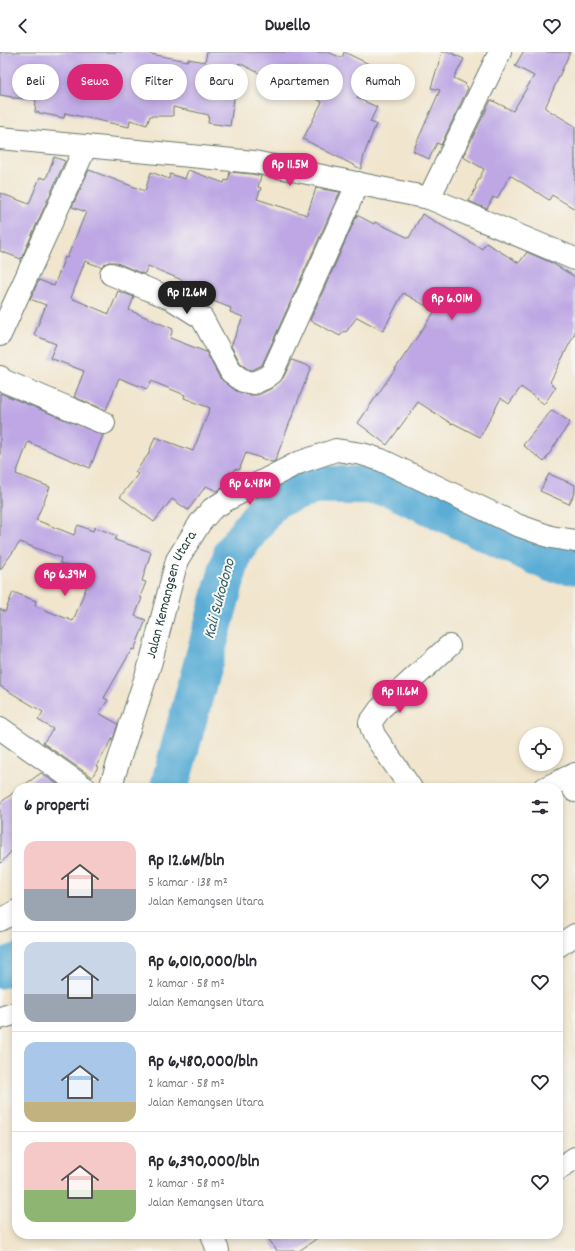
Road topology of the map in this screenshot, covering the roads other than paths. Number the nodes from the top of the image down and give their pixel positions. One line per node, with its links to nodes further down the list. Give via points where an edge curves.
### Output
1 (500, 52): 5 (street)
2 (0, 138): 3 (street)
3 (86, 146): 4 (street, via 254,162); 8 (street)
4 (358, 183): 5 (street); 7 (street, via 272,372 253,384 243,382 231,372 202,318 172,298)
5 (429, 198): 6 (street)
6 (575, 259)
7 (111, 274)
8 (0, 335)
9 (0, 377): 10 (street)
10 (104, 423)
11 (575, 541): 15 (street, Jalan Kemangsen Utara, via 551,537 517,525 380,460 362,454 336,450 298,462 212,509 177,560 151,661)
12 (449, 646): 16 (street, via 380,709 370,723 374,736)
13 (0, 728): 14 (street)
14 (78, 783)
15 (112, 783)
16 (407, 783)
17 (12, 914): 18 (street)
18 (0, 920)
19 (575, 935): 20 (street)
20 (563, 943)
21 (12, 1014): 22 (street)
22 (0, 1018)
23 (575, 1158): 24 (street)
24 (563, 1166)
25 (214, 1239): 26 (street)
26 (218, 1251)

